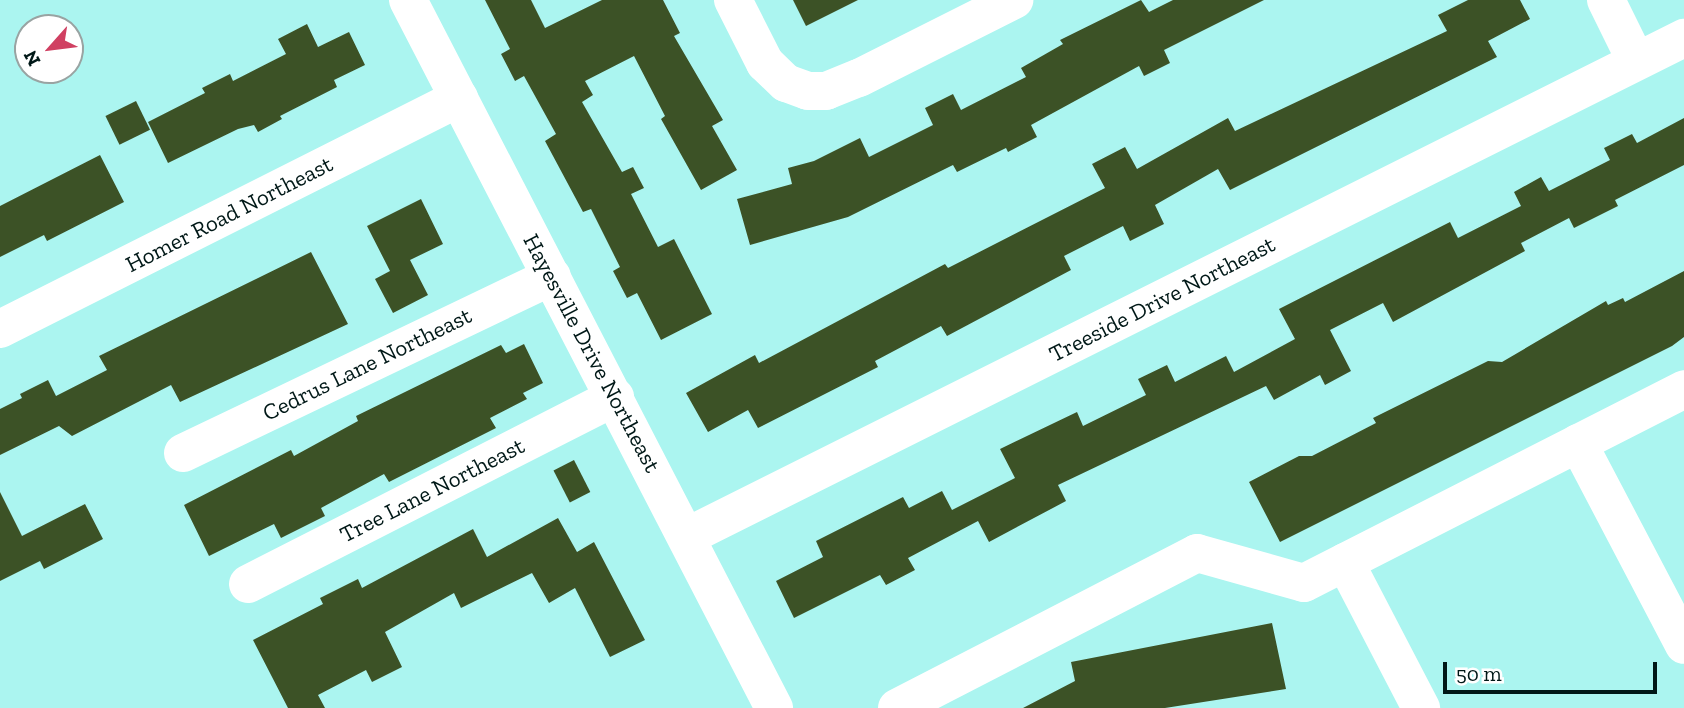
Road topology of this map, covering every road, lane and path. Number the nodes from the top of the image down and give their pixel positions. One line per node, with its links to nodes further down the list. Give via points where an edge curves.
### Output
1 (408, 0): 7 (street, Hayesville Drive Northeast)
2 (733, 0): 3 (street, via 765,63 786,83 808,91 859,78)
3 (1014, 0)
4 (1606, 0): 6 (street)
5 (1684, 38): 6 (street, Treeside Drive Northeast)
6 (1636, 61): 14 (street, Treeside Drive Northeast)
7 (459, 98): 8 (street, Hayesville Drive Northeast); 9 (street, Homer Road Northeast)
8 (552, 276): 11 (street, Hayesville Drive Northeast); 13 (street, Cedrus Lane Northeast)
9 (0, 329)
10 (1684, 389): 12 (street)
11 (615, 397): 14 (street, Hayesville Drive Northeast); 16 (street, Tree Lane Northeast)
12 (1578, 443): 15 (street); 17 (street)
13 (183, 453)
14 (688, 536): 18 (street, Hayesville Drive Northeast)
15 (1345, 562): 19 (street, via 1304,583 1196,553); 20 (street)
16 (248, 584)
17 (1684, 645)
18 (774, 708)
19 (897, 708)
20 (1421, 708)

